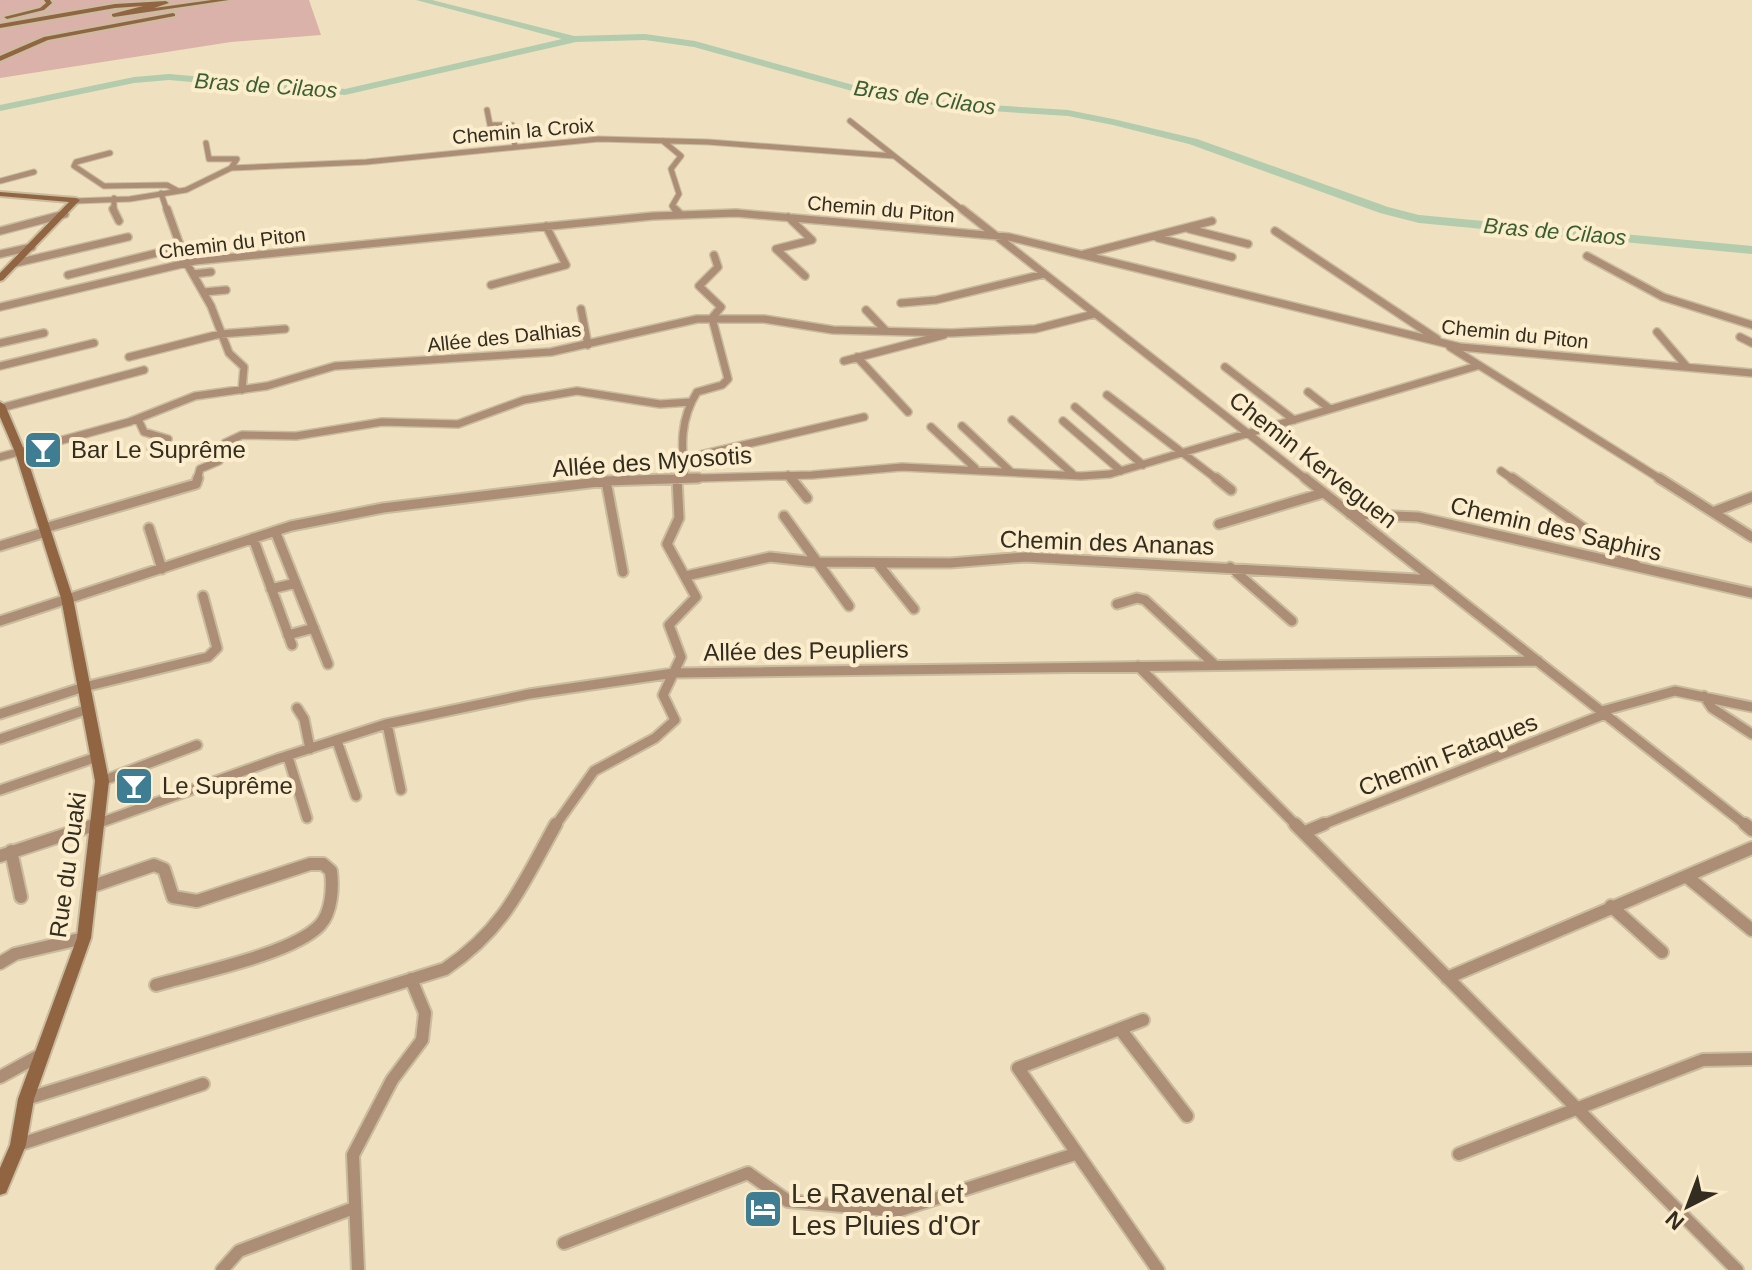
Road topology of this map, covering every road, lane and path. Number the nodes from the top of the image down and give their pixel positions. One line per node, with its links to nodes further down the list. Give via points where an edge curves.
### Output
1 (47, 0): 4 (main road, via 42,9)
2 (226, 0): 5 (main road, via 114,15 166,3 135,4)
3 (239, 0): 6 (main road, via 46,38)
4 (0, 18)
5 (0, 26)
6 (0, 59)
7 (487, 110): 11 (street, via 490,125 512,125)
8 (850, 121): 13 (street, Chemin Kerveguen)
9 (662, 140): 11 (street, Chemin la Croix); 13 (street, Chemin la Croix); 23 (street, via 681,156 671,169 679,194 672,206)
10 (206, 143): 14 (street, via 209,159 237,159)
11 (515, 147): 14 (street, Chemin la Croix)
12 (110, 153): 17 (street, via 74,166 104,186 167,185)
13 (894, 156): 31 (street, Chemin Kerveguen)
14 (231, 168): 17 (street, Chemin la Croix)
15 (34, 172): 16 (street)
16 (0, 181)
17 (178, 191): 18 (street, Chemin la Croix)
18 (161, 193): 20 (street, Chemin la Croix); 36 (street)
19 (2, 195): 21 (main road)
20 (114, 198): 21 (street, Chemin la Croix); 25 (street)
21 (75, 201): 22 (main road)
22 (65, 214): 29 (street); 35 (main road)
23 (680, 214): 24 (street, Chemin du Piton); 27 (street, Chemin du Piton)
24 (788, 217): 31 (street, Chemin du Piton); 48 (street, via 812,240 776,249)
25 (119, 221)
26 (1212, 221): 28 (street)
27 (546, 226): 42 (street, Chemin du Piton); 50 (street, via 566,265)
28 (1189, 229): 33 (street); 34 (street)
29 (0, 231)
30 (1275, 231): 70 (street)
31 (994, 234): 38 (street, Chemin du Piton); 46 (street, Chemin Kerveguen)
32 (128, 237): 43 (street)
33 (1157, 238): 38 (street); 41 (street)
34 (1248, 244)
35 (32, 247): 37 (street); 43 (main road)
36 (181, 247): 42 (street); 47 (street)
37 (0, 254)
38 (1080, 254): 70 (street, Chemin du Piton)
39 (714, 255): 58 (street, via 718,267 699,286 721,307)
40 (1587, 256): 59 (street, via 1663,297)
41 (1232, 257)
42 (186, 262): 45 (street); 54 (street, Chemin du Piton)
43 (16, 263): 49 (main road)
44 (211, 272): 45 (street)
45 (193, 274): 52 (street)
46 (1044, 274): 53 (street, via 922,303); 57 (street, Chemin Kerveguen)
47 (68, 275)
48 (805, 276)
49 (0, 278)
50 (491, 285)
51 (226, 290): 52 (street)
52 (204, 292): 65 (street)
53 (901, 303)
54 (0, 307)
55 (581, 309): 71 (street)
56 (866, 310): 61 (street)
57 (1094, 314): 64 (street, Allée des Dalhias, via 1035,329); 96 (street, Chemin Kerveguen)
58 (712, 318): 61 (street, Allée des Dalhias); 71 (street, Allée des Dalhias); 84 (street, via 728,381 703,389)
59 (1752, 325)
60 (285, 329): 65 (street)
61 (886, 331): 64 (street, Allée des Dalhias)
62 (1657, 332): 78 (street)
63 (44, 333): 68 (street)
64 (951, 333): 73 (street)
65 (220, 334): 72 (street); 81 (street, via 231,356 244,367)
66 (1740, 337): 67 (street)
67 (1751, 342)
68 (0, 343)
69 (94, 343): 75 (street)
70 (1444, 343): 76 (street); 78 (street, Chemin du Piton)
71 (588, 345): 81 (street, Allée des Dalhias, via 530,354 335,366)
72 (129, 357)
73 (857, 357): 74 (street); 87 (street)
74 (844, 361)
75 (0, 366)
76 (1477, 366): 86 (street, Allée des Myosotis); 115 (street)
77 (1225, 367): 92 (street)
78 (1687, 367): 80 (street, Chemin du Piton)
79 (144, 370): 88 (street)
80 (1752, 373)
81 (242, 390): 90 (street, Allée des Dalhias, via 195,396)
82 (1308, 392): 86 (street)
83 (1107, 395): 99 (street)
84 (691, 402): 101 (street, via 679,438); 120 (street, via 660,404 577,391 524,400 458,424 382,422 296,436 242,435 225,443 223,458 200,469 196,484)
85 (1075, 407): 102 (street)
86 (1330, 409): 92 (street, Allée des Myosotis)
87 (908, 412)
88 (2, 413): 98 (main road, Rue du Ouaki)
89 (864, 417): 101 (street)
90 (138, 419): 97 (street, via 144,432 168,439); 98 (street, Allée des Dalhias)
91 (1012, 420): 108 (street)
92 (1294, 420): 96 (street, Allée des Myosotis)
93 (1063, 421): 105 (street)
94 (962, 426): 104 (street)
95 (931, 427): 103 (street)
96 (1247, 433): 99 (street, Allée des Myosotis); 112 (street, Chemin Kerveguen)
97 (151, 448)
98 (20, 452): 100 (street, Allée des Dalhias); 120 (main road, Rue du Ouaki)
99 (1184, 453): 102 (street, Allée des Myosotis); 111 (street)
100 (0, 457)
101 (682, 459): 109 (street)
102 (1143, 465): 105 (street, Allée des Myosotis)
103 (975, 468): 104 (street, Allée des Myosotis); 107 (street, Allée des Myosotis)
104 (1010, 471): 108 (street, Allée des Myosotis)
105 (1121, 471): 108 (street, Allée des Myosotis)
106 (1501, 471): 129 (street)
107 (788, 475): 109 (street, Allée des Myosotis); 114 (street)
108 (1074, 475)
109 (681, 477): 110 (street, Allée des Myosotis); 131 (street, via 679,518 667,544)
110 (606, 481): 121 (street, Allée des Myosotis, via 383,508); 130 (street)
111 (1231, 490)
112 (1323, 493): 116 (street, Chemin Kerveguen); 118 (street)
113 (1752, 497): 115 (street)
114 (807, 498)
115 (1713, 512): 122 (street)
116 (1350, 514): 129 (street, Chemin des Saphirs, via 1418,517); 132 (street, Chemin Kerveguen)
117 (784, 516): 125 (street)
118 (1219, 524)
119 (149, 528): 128 (street)
120 (46, 530): 124 (street); 137 (main road, Rue du Ouaki)
121 (275, 531): 123 (street, Allée des Myosotis); 133 (street)
122 (1752, 537)
123 (253, 538): 128 (street, Allée des Myosotis); 134 (street)
124 (0, 546)
125 (815, 562): 126 (street, Chemin des Ananas); 131 (street, Chemin des Ananas, via 770,557); 139 (street)
126 (877, 563): 127 (street, Chemin des Ananas, via 1025,557); 140 (street)
127 (1230, 567): 132 (street, Chemin des Ananas); 142 (street)
128 (162, 569): 137 (street, Allée des Myosotis)
129 (1643, 570): 135 (street, Chemin des Saphirs)
130 (623, 572)
131 (686, 576): 150 (street, via 696,597 669,625 681,657)
132 (1434, 580): 146 (street, Chemin Kerveguen)
133 (296, 583): 134 (street); 143 (street)
134 (271, 589): 144 (street)
135 (1752, 593)
136 (203, 596): 151 (street, via 217,648 212,654)
137 (67, 598): 141 (street, Allée des Myosotis); 151 (main road, Rue du Ouaki)
138 (1117, 604): 148 (street, via 1145,600)
139 (849, 606)
140 (914, 609)
141 (0, 621)
142 (1292, 621)
143 (314, 628): 144 (street); 147 (street)
144 (288, 635): 145 (street)
145 (292, 645)
146 (1538, 661): 148 (street, Allée des Peupliers); 156 (street, Chemin Kerveguen)
147 (328, 664)
148 (1215, 665): 149 (street, Allée des Peupliers)
149 (1138, 666): 150 (street, Allée des Peupliers); 173 (street)
150 (674, 673): 158 (street, Allée des Peupliers, via 538,692); 185 (street, via 663,695 675,720 586,778 504,923 457,962)
151 (84, 687): 155 (main road, Rue du Ouaki); 157 (street)
152 (1704, 696): 153 (street, Chemin Fataques); 156 (street, Chemin Fataques, via 1670,692); 159 (street, via 1712,708)
153 (1752, 707)
154 (297, 708): 163 (street)
155 (88, 709): 160 (street); 164 (main road, Rue du Ouaki)
156 (1604, 713): 172 (street, Chemin Kerveguen); 173 (street, Chemin Fataques)
157 (0, 714)
158 (387, 724): 161 (street, Allée des Peupliers); 168 (street)
159 (1752, 734)
160 (0, 739)
161 (337, 741): 163 (street, Allée des Peupliers); 169 (street)
162 (197, 745): 166 (street)
163 (310, 749): 165 (street, Allée des Peupliers)
164 (97, 757): 166 (main road, Rue du Ouaki); 167 (street)
165 (288, 757): 170 (street); 171 (street, Allée des Peupliers, via 197,785)
166 (102, 781): 171 (main road, Rue du Ouaki)
167 (0, 790)
168 (401, 790)
169 (356, 796)
170 (307, 818)
171 (97, 825): 175 (street, Allée des Peupliers); 177 (main road, Rue du Ouaki)
172 (1752, 830)
173 (1305, 832): 184 (street)
174 (1752, 848): 176 (street)
175 (6, 854): 178 (street)
176 (1686, 876): 179 (street); 180 (street)
177 (90, 887): 181 (main road, Rue du Ouaki); 186 (street, via 154,865 164,869 173,897 197,901 310,864 323,864 331,871 326,913 313,931)
178 (21, 897)
179 (1611, 906): 182 (street); 184 (street)
180 (1752, 930)
181 (84, 938): 183 (street, via 15,954); 189 (main road, Rue du Ouaki)
182 (1662, 952)
183 (0, 963)
184 (1447, 978): 194 (street)
185 (411, 979): 193 (street); 200 (street, via 426,1027 355,1146)
186 (156, 985)
187 (1143, 1020): 188 (street)
188 (1120, 1029): 195 (street); 197 (street, via 1018,1068)
189 (42, 1054): 191 (street); 193 (main road, Rue du Ouaki)
190 (1752, 1059): 194 (street, via 1703,1060)
191 (0, 1077)
192 (203, 1084): 196 (street)
193 (26, 1099): 196 (main road, Rue du Ouaki)
194 (1574, 1107): 198 (street); 205 (street)
195 (1187, 1116)
196 (18, 1145): 199 (main road, Rue du Ouaki)
197 (1075, 1154): 201 (street, via 897,1211 788,1201 761,1177 748,1173); 204 (street)
198 (1459, 1154)
199 (0, 1188)
200 (354, 1208): 202 (street, via 239,1251); 203 (street)
201 (564, 1243)
202 (222, 1270)
203 (358, 1270)
204 (1158, 1270)
205 (1737, 1270)

